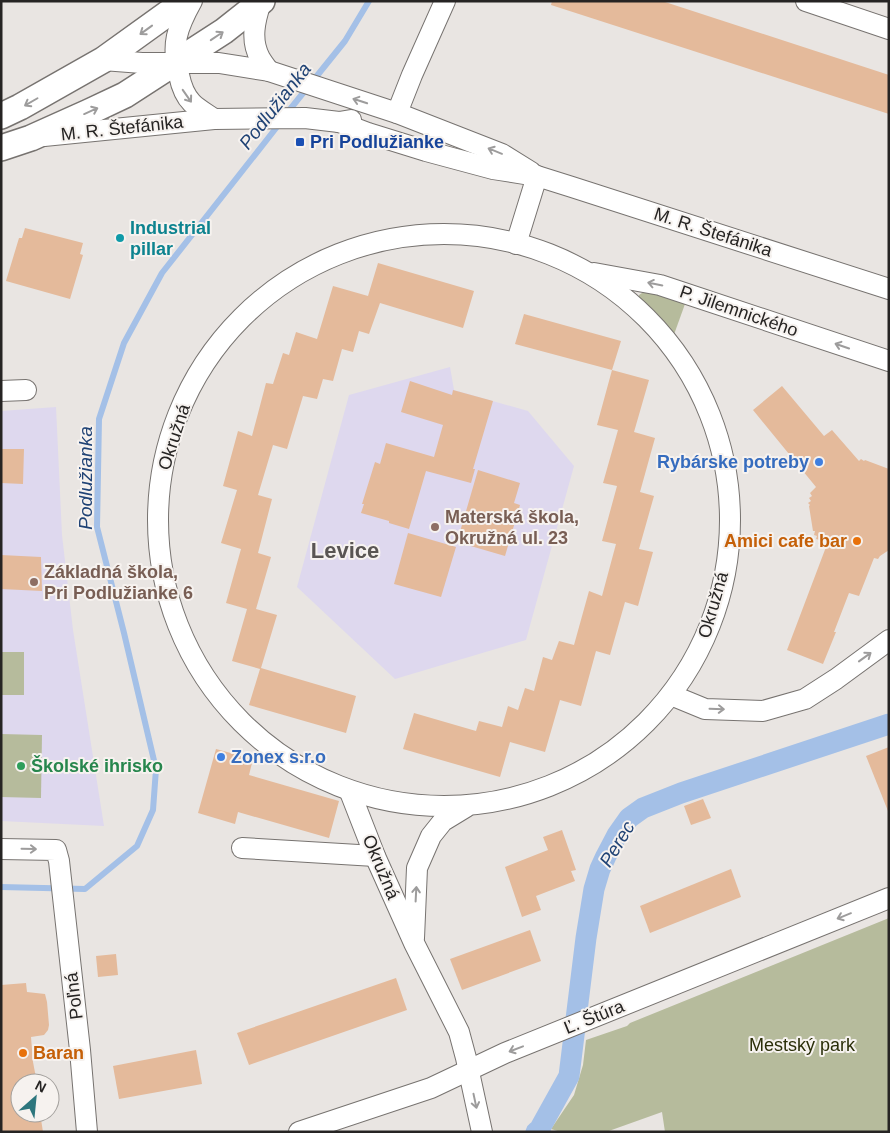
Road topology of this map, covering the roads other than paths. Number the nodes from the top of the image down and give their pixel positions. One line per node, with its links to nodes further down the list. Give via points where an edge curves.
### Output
1 (185, 1): 7 (main road, one-way to 7)
2 (192, 1): 8 (street, M. R. Štefánika, via 176,39)
3 (445, 1): 10 (street)
4 (806, 1): 6 (street)
5 (261, 2): 8 (main road, M. R. Štefánika, one-way to 5); 9 (street, M. R. Štefánika, via 254,24 254,42)
6 (889, 29)
7 (103, 60): 8 (street, M. R. Štefánika); 11 (main road, one-way to 11)
8 (176, 63): 9 (street, M. R. Štefánika, via 219,63); 12 (street, M. R. Štefánika, one-way to 12, via 182,88 191,102); 14 (main road, M. R. Štefánika, one-way to 8, via 118,99)
9 (269, 71): 10 (street, M. R. Štefánika, one-way to 9)
10 (397, 113): 13 (street, M. R. Štefánika); 16 (street); 17 (street, M. R. Štefánika, one-way to 10, via 502,154)
11 (1, 116)
12 (214, 119): 13 (street, M. R. Štefánika, via 305,118); 14 (street, M. R. Štefánika)
13 (338, 122): 16 (street, M. R. Štefánika)
14 (31, 138): 15 (main road, M. R. Štefánika)
15 (1, 148)
16 (426, 151): 17 (street, M. R. Štefánika, via 493,169)
17 (536, 176): 18 (street); 20 (street, M. R. Štefánika)
18 (516, 244): 19 (street, Okružná); 26 (street, Okružná, via 465,234 402,233 318,261 276,288 238,319 201,366 164,461 157,505 159,544 180,632 200,668 220,696 267,743)
19 (587, 272): 21 (street, P. Jilemnického, one-way to 19, via 660,284); 25 (street, Okružná, via 610,287 647,320 680,360 702,400 718,454 725,490 728,539 722,581 709,628 692,667)
20 (889, 289)
21 (889, 361)
22 (26, 390): 23 (street)
23 (1, 391)
24 (889, 640): 25 (street, one-way to 24, via 705,709 763,711 804,699)
25 (671, 695): 27 (street, Okružná, via 614,755 566,784 516,800)
26 (350, 792): 27 (street, Okružná, via 402,803); 30 (street, Okružná)
27 (468, 807): 32 (street, Okružná, one-way to 27, via 417,868 443,821)
28 (242, 848): 30 (street)
29 (1, 849): 34 (street, Poľná, one-way to 34, via 56,850)
30 (376, 856): 32 (street, Okružná)
31 (889, 898): 33 (street, Ľ. Štúra, one-way to 33)
32 (414, 943): 33 (street, Okružná, via 459,1032)
33 (468, 1070): 35 (street, Ľ. Štúra, via 421,1092); 36 (street, Okružná, one-way to 36)
34 (87, 1132)
35 (299, 1132)
36 (482, 1132)

